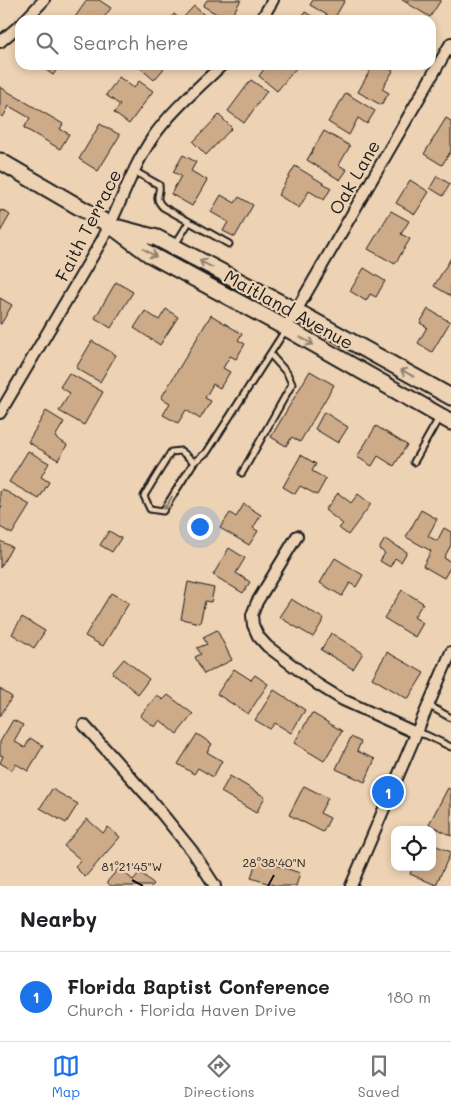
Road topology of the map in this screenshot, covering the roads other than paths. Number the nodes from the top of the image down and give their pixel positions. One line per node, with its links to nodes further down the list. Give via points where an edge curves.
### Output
1 (44, 0): 3 (street)
2 (273, 0): 4 (street)
3 (30, 15)
4 (264, 15)
5 (15, 29): 6 (street)
6 (0, 42)
7 (451, 42): 8 (street, Oak Lane)
8 (436, 68)
9 (217, 70): 12 (street, Faith Terrace, via 165,122)
10 (435, 70): 17 (street, Oak Lane)
11 (0, 161): 14 (main road, Maitland Avenue)
12 (134, 171): 13 (lane, via 159,185 161,204); 14 (street, Faith Terrace)
13 (189, 222): 15 (lane); 16 (lane)
14 (110, 226): 16 (main road, Maitland Avenue, via 157,238); 18 (main road, Maitland Avenue, one-way to 18, via 150,254); 21 (street, Faith Terrace)
15 (229, 244)
16 (174, 247): 17 (main road, Maitland Avenue, one-way to 16)
17 (296, 311): 18 (street, Oak Lane); 20 (main road, Maitland Avenue, one-way to 17)
18 (286, 328): 19 (lane); 22 (main road, Maitland Avenue, one-way to 22)
19 (270, 354): 23 (lane, via 208,452); 25 (lane, via 288,373 292,384)
20 (451, 396): 22 (main road)
21 (0, 413)
22 (446, 419): 24 (lane)
23 (194, 462): 23 (lane, one-way to 23, via 163,512 150,509 144,496 171,452 181,451)
24 (414, 462)
25 (242, 473)
26 (296, 536): 31 (street, via 252,615 258,636 317,684 343,700)
27 (451, 652): 28 (street)
28 (428, 705): 29 (lane); 31 (street)
29 (451, 718)
30 (84, 725): 33 (street, via 169,821)
31 (416, 733): 32 (lane); 34 (street)
32 (451, 748)
33 (215, 886)
34 (351, 886)

